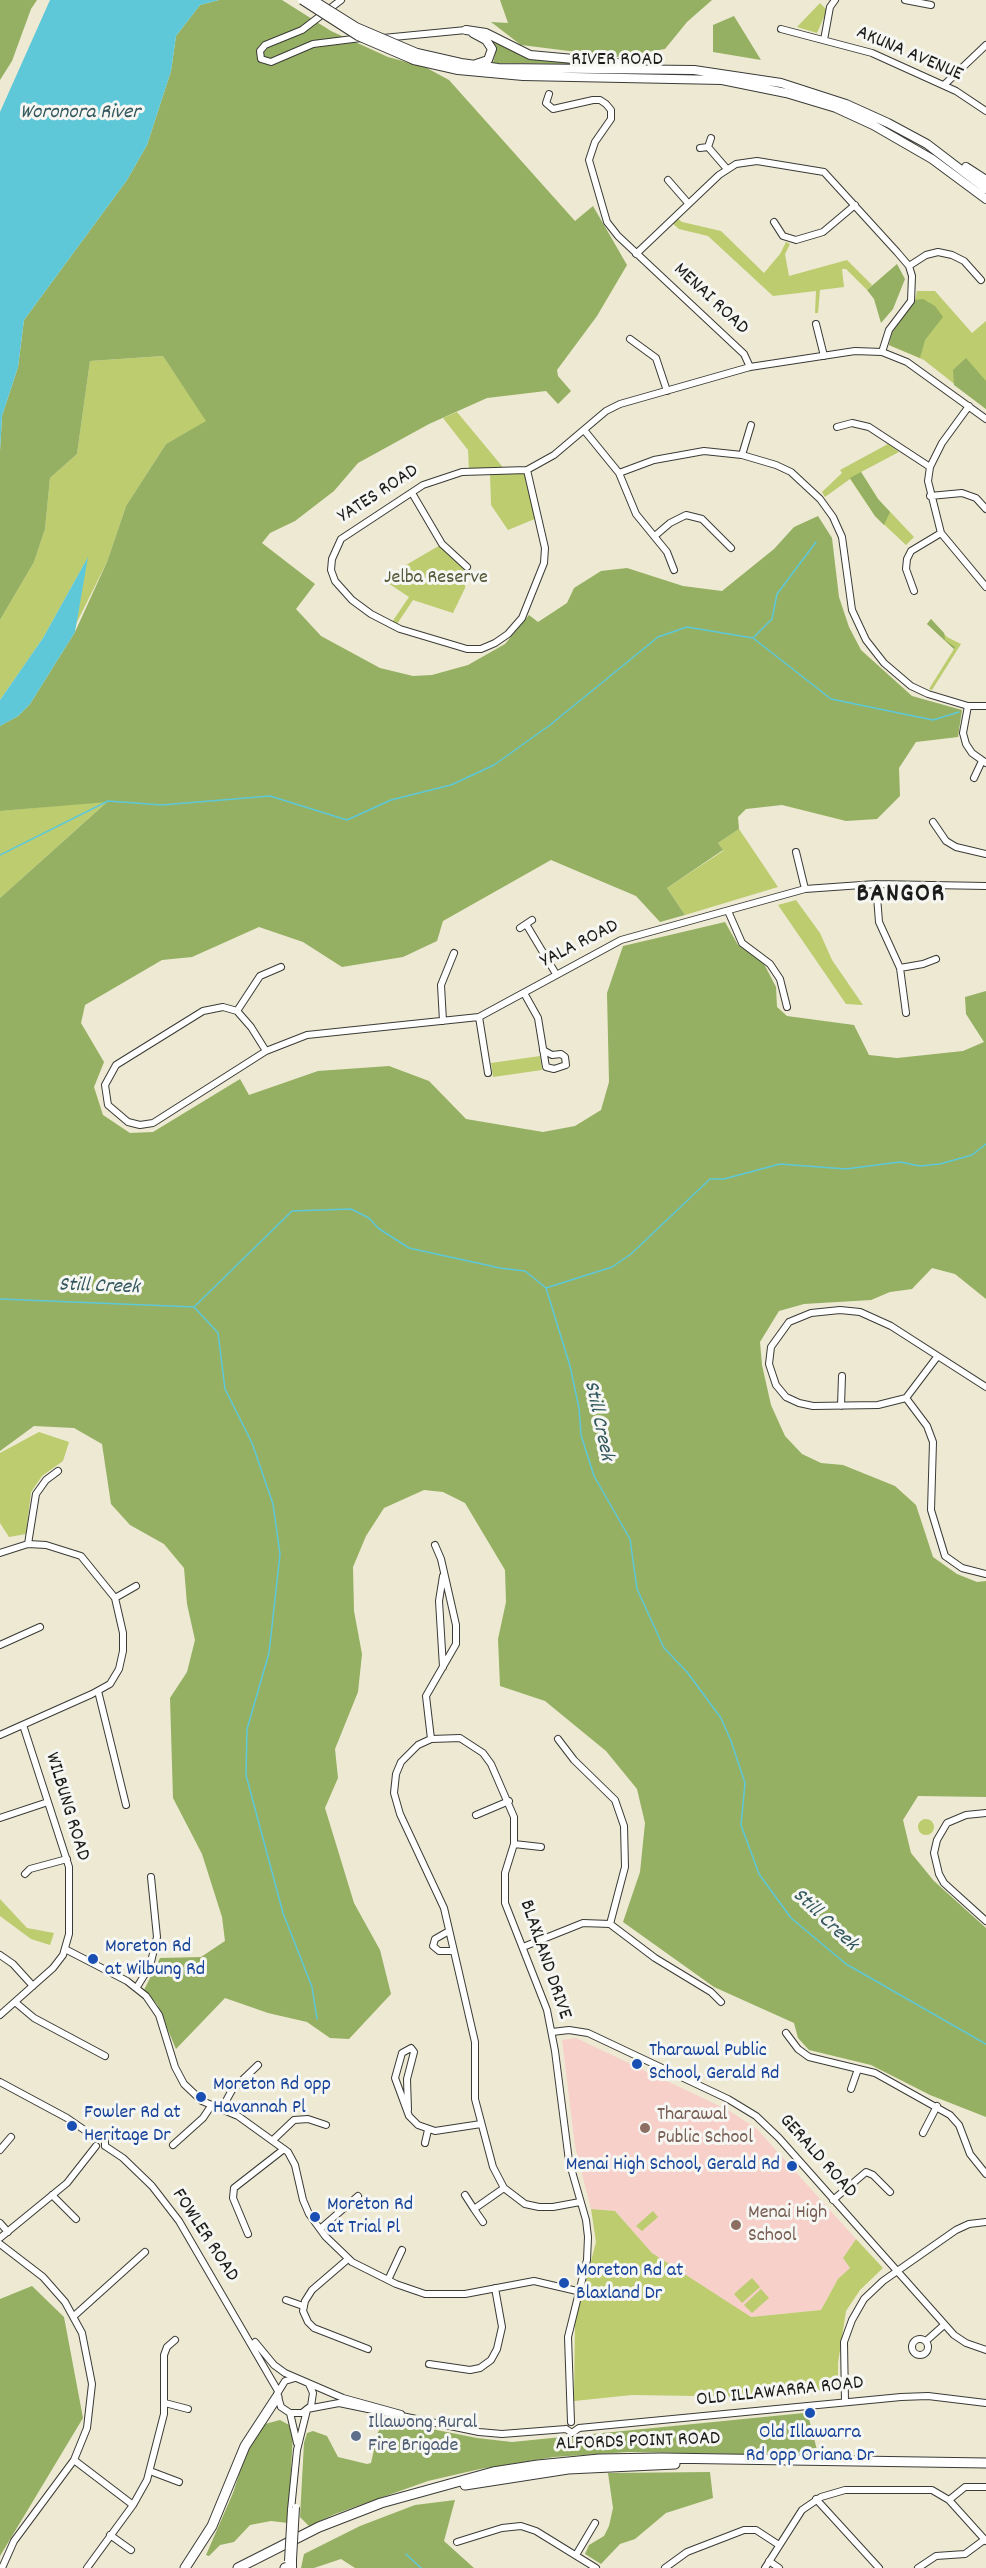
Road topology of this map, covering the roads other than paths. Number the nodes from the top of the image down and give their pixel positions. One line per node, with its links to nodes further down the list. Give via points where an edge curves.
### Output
1 (302, 0): 13 (main road, RIVER ROAD, bridge, via 351,33)
2 (313, 0): 13 (main road, RIVER ROAD, bridge, via 356,27)
3 (341, 0): 10 (street, via 302,30 265,45 260,51 261,59 271,62 302,47 332,40)
4 (824, 0): 8 (street)
5 (835, 0): 8 (street)
6 (905, 0): 7 (street)
7 (931, 5)
8 (830, 7): 11 (street)
9 (781, 29): 11 (street, AKUNA AVENUE)
10 (466, 30): 14 (main road, via 486,40 492,49 488,60); 15 (main road, via 486,33 530,55)
11 (824, 40): 16 (street, AKUNA AVENUE, via 872,53)
12 (986, 45): 16 (street)
13 (416, 56): 14 (main road, RIVER ROAD); 23 (main road, RIVER ROAD, via 458,70 523,76 722,80 836,108)
14 (473, 65): 15 (main road, RIVER ROAD)
15 (668, 69): 20 (main road, RIVER ROAD, via 739,75 820,94)
16 (944, 85): 18 (street, AKUNA AVENUE)
17 (549, 94): 33 (street, MENAI ROAD, via 546,103 553,109 600,100 611,110 611,119 590,152 590,170 607,222)
18 (986, 111)
19 (711, 138): 21 (street)
20 (927, 144): 26 (main road); 27 (main road)
21 (708, 147): 22 (street); 24 (street)
22 (700, 148)
23 (932, 159): 28 (main road); 31 (main road)
24 (727, 169): 29 (street); 30 (street, via 757,161 814,169 832,179)
25 (668, 180): 29 (street)
26 (986, 180)
27 (986, 189)
28 (986, 199)
29 (688, 203): 33 (street)
30 (855, 205): 32 (street, via 823,232 796,240 783,236); 34 (street)
31 (986, 205)
32 (774, 222)
33 (636, 254): 40 (street, MENAI ROAD, via 744,354)
34 (909, 266): 35 (street, via 938,252 964,261); 38 (street, via 913,296 889,330)
35 (981, 280)
36 (816, 324): 39 (street)
37 (630, 339): 41 (street, via 656,358)
38 (882, 352): 39 (street, via 864,350); 42 (street, via 907,362)
39 (824, 356): 40 (street)
40 (750, 367): 41 (street, YATES ROAD)
41 (667, 391): 46 (street, YATES ROAD, via 620,404)
42 (969, 406): 43 (street); 48 (street)
43 (986, 419)
44 (751, 425): 47 (street)
45 (837, 427): 48 (street, via 852,423 869,427)
46 (584, 430): 49 (street, YATES ROAD, via 554,455); 50 (street)
47 (742, 455): 50 (street, via 704,451 654,460); 61 (street, via 791,472 820,498 842,537 852,610 866,640 884,663 911,686)
48 (930, 467): 52 (street)
49 (527, 470): 51 (street, YATES ROAD, via 462,472 436,478); 51 (street, YATES ROAD, via 545,548 544,563 522,618 508,634 481,650 443,644 393,626 352,600 335,582 332,559 341,539)
50 (619, 473): 55 (street, via 636,514)
51 (412, 493): 57 (street, via 442,544)
52 (930, 496): 53 (street, via 962,493 976,498); 54 (street)
53 (986, 509)
54 (941, 533): 59 (street); 60 (street, via 911,551 907,559 906,569)
55 (656, 536): 56 (street, via 686,515 702,519); 58 (street)
56 (731, 548)
57 (467, 567)
58 (674, 570)
59 (986, 587)
60 (914, 591)
61 (968, 706): 62 (street); 63 (street, via 963,733 966,744)
62 (986, 706)
63 (984, 762): 64 (street)
64 (974, 778)
65 (933, 822): 67 (street, via 946,841)
66 (796, 852): 70 (street)
67 (986, 854)
68 (876, 884): 69 (street, YALA ROAD); 70 (street, YALA ROAD); 76 (street, via 879,922)
69 (986, 886)
70 (805, 889): 71 (street, YALA ROAD)
71 (728, 911): 77 (street, YALA ROAD, via 621,940); 79 (street, via 742,943 770,964 780,979)
72 (526, 924): 77 (street)
73 (454, 953): 83 (street, via 441,985)
74 (936, 959): 76 (street)
75 (281, 967): 80 (street, via 260,976)
76 (900, 968): 81 (street)
77 (556, 974): 78 (street, YALA ROAD)
78 (524, 993): 82 (street, YALA ROAD); 84 (street, via 538,1018)
79 (787, 1007)
80 (237, 1011): 85 (street); 85 (street, YALA ROAD, via 224,1006 202,1011 116,1065 105,1085 108,1105 128,1122 153,1123)
81 (906, 1013)
82 (479, 1017): 83 (street, YALA ROAD); 86 (street)
83 (443, 1021): 85 (street, YALA ROAD, via 307,1035)
84 (543, 1050)
85 (266, 1051)
86 (488, 1073)
87 (937, 1357): 89 (street); 90 (street); 91 (street, via 891,1326 860,1312 811,1313 789,1322 771,1347 769,1364 776,1385 799,1403)
88 (842, 1376): 91 (street)
89 (986, 1387)
90 (906, 1398): 91 (street, via 878,1405); 97 (street, via 927,1426 933,1442 931,1510 945,1556 962,1568)
91 (841, 1406)
92 (58, 1471): 93 (street, via 36,1494)
93 (28, 1544): 95 (street); 99 (street, via 81,1556)
94 (435, 1545): 96 (street)
95 (0, 1553)
96 (444, 1572): 102 (street, via 439,1601); 102 (street, via 456,1625 456,1644)
97 (986, 1574)
98 (136, 1586): 99 (street)
99 (115, 1598): 103 (street, via 123,1651 110,1684)
100 (40, 1627): 101 (street)
101 (0, 1645)
102 (443, 1668): 106 (street, via 426,1696)
103 (98, 1691): 104 (street); 110 (street)
104 (23, 1725): 105 (street); 109 (street, WILBUNG ROAD)
105 (0, 1736)
106 (431, 1739): 108 (street, BLAXLAND DRIVE, via 460,1738 474,1745 491,1764); 121 (street, via 418,1745 401,1762 394,1793 444,1908)
107 (558, 1739): 120 (street, via 615,1800 624,1826 625,1867)
108 (509, 1801): 112 (street); 114 (street, BLAXLAND DRIVE, via 514,1817)
109 (48, 1802): 113 (street); 116 (street, WILBUNG ROAD)
110 (126, 1805)
111 (986, 1813): 119 (street, via 947,1822 937,1840 935,1863 950,1890)
112 (476, 1815)
113 (0, 1818)
114 (514, 1844): 115 (street); 122 (street, BLAXLAND DRIVE, via 505,1873 505,1903)
115 (541, 1847)
116 (67, 1860): 117 (street, via 30,1869); 123 (street, WILBUNG ROAD, via 69,1934)
117 (25, 1874)
118 (151, 1877): 127 (street, via 157,1937 150,1966)
119 (986, 1921)
120 (610, 1924): 122 (street, via 583,1923); 129 (street)
121 (449, 1931): 124 (street); 124 (street, via 435,1939 433,1946 439,1951)
122 (523, 1947): 131 (street, BLAXLAND DRIVE)
123 (65, 1949): 126 (street, WILBUNG ROAD, via 53,1968); 127 (street)
124 (454, 1951): 142 (street, via 476,2052 474,2086)
125 (0, 1955): 126 (street)
126 (33, 1986): 128 (street, WILBUNG ROAD)
127 (137, 1988): 138 (street, via 159,2014 184,2084)
128 (15, 2002): 130 (street, WILBUNG ROAD); 133 (street, via 34,2018)
129 (721, 2002)
130 (0, 2014)
131 (552, 2032): 159 (street, GERALD ROAD, via 588,2033 742,2107 768,2127); 160 (street, BLAXLAND DRIVE, via 565,2140)
132 (786, 2033): 135 (street, via 809,2057)
133 (105, 2056)
134 (258, 2065): 140 (street, via 232,2090)
135 (858, 2069): 137 (street); 139 (street, via 875,2073)
136 (0, 2082): 148 (street, via 67,2118)
137 (851, 2089)
138 (211, 2106): 140 (street); 150 (street)
139 (937, 2106): 145 (street); 153 (street, via 955,2120 970,2154)
140 (221, 2110): 147 (street, via 238,2116)
141 (408, 2110): 141 (street, via 395,2078 402,2053 411,2048 414,2052 407,2079); 144 (street, via 418,2125)
142 (482, 2124): 144 (street); 154 (street, via 493,2167)
143 (326, 2125): 147 (street, via 298,2119 287,2124)
144 (428, 2130): 149 (street)
145 (923, 2133)
146 (11, 2137): 152 (street)
147 (273, 2140): 151 (street)
148 (96, 2142): 156 (street, via 72,2177); 182 (street, FOWLER ROAD, via 132,2166 165,2202)
149 (425, 2144)
150 (173, 2145)
151 (284, 2149): 166 (street, via 295,2165 305,2207); 168 (street, via 234,2188 233,2198)
152 (0, 2150)
153 (986, 2174)
154 (504, 2188): 160 (street, via 513,2197 539,2207); 161 (street)
155 (890, 2192): 159 (street, via 866,2172)
156 (52, 2195): 162 (street); 167 (street)
157 (465, 2195): 161 (street)
158 (358, 2196): 166 (street)
159 (833, 2200): 174 (street, GERALD ROAD)
160 (580, 2202): 177 (street, BLAXLAND DRIVE, via 586,2220 588,2253)
161 (474, 2209): 163 (street)
162 (76, 2219)
163 (483, 2222)
164 (986, 2222): 174 (street, via 956,2230)
165 (0, 2223): 167 (street)
166 (320, 2229): 173 (street)
167 (8, 2232): 169 (street)
168 (248, 2234)
169 (0, 2238)
170 (0, 2244): 180 (street, via 43,2277)
171 (402, 2250): 175 (street)
172 (145, 2252): 180 (street)
173 (348, 2259): 175 (street); 179 (street, via 312,2290)
174 (897, 2272): 181 (street, GERALD ROAD); 191 (street, via 868,2295 849,2327 843,2356)
175 (388, 2280): 176 (street, via 433,2295)
176 (495, 2288): 177 (street, via 534,2281); 187 (street, via 502,2327 491,2360 470,2370)
177 (577, 2291): 198 (street, BLAXLAND DRIVE, via 568,2337)
178 (286, 2300): 179 (street)
179 (303, 2306): 185 (street, via 314,2328)
180 (74, 2316): 202 (street, via 86,2345 92,2384 87,2428)
181 (944, 2325): 184 (street); 186 (street, GERALD ROAD, via 966,2343)
182 (242, 2326): 188 (street, FOWLER ROAD, via 274,2365); 190 (street, FOWLER ROAD)
183 (175, 2340): 192 (street, via 164,2355)
184 (926, 2341)
185 (368, 2349)
186 (986, 2350)
187 (429, 2364)
188 (297, 2378): 189 (street); 190 (street, via 285,2381)
189 (306, 2382): 195 (street, via 313,2397); 197 (street, via 343,2398)
190 (278, 2394): 196 (street, via 281,2407); 222 (highway, via 245,2446 212,2526)
191 (845, 2402): 193 (street, OLD ILLAWARRA ROAD, via 928,2396); 200 (street, OLD ILLAWARRA ROAD)
192 (165, 2403): 194 (street); 205 (street)
193 (986, 2403)
194 (188, 2409)
195 (307, 2410): 196 (street); 197 (street, via 339,2403); 201 (street)
196 (290, 2413): 201 (street)
197 (407, 2416): 199 (street, via 502,2434)
198 (571, 2422): 199 (street); 200 (street)
199 (566, 2429): 200 (street, OLD ILLAWARRA ROAD, via 571,2433)
200 (577, 2429)
201 (297, 2450): 219 (street, bridge)
202 (74, 2460): 210 (street); 220 (street, via 14,2541)
203 (986, 2463): 223 (highway, ALFORDS POINT ROAD, via 662,2458 537,2465 493,2472 381,2503 319,2527)
204 (986, 2468): 224 (highway, ALFORDS POINT ROAD, via 672,2464 568,2469 464,2485 401,2502 329,2529)
205 (150, 2471): 206 (street); 210 (street)
206 (179, 2482)
207 (986, 2487): 209 (street, via 965,2487)
208 (816, 2499): 209 (street, via 845,2490 903,2488 932,2490); 215 (street, via 798,2514); 229 (street)
209 (949, 2500): 213 (street)
210 (133, 2505): 212 (street)
211 (595, 2523): 217 (street)
212 (111, 2535): 216 (street); 221 (street)
213 (985, 2540): 230 (street, via 965,2554 936,2556)
214 (457, 2542): 217 (street, via 520,2526)
215 (779, 2544): 218 (street); 226 (street, via 756,2530 744,2529 687,2552)
216 (131, 2550)
217 (576, 2555): 225 (street)
218 (769, 2561): 227 (street); 228 (street)
219 (290, 2565)
220 (2, 2568)
221 (87, 2568)
222 (185, 2568)
223 (238, 2568)
224 (249, 2568)
225 (596, 2568)
226 (664, 2568)
227 (765, 2568)
228 (779, 2568)
229 (879, 2568)
230 (918, 2568)

